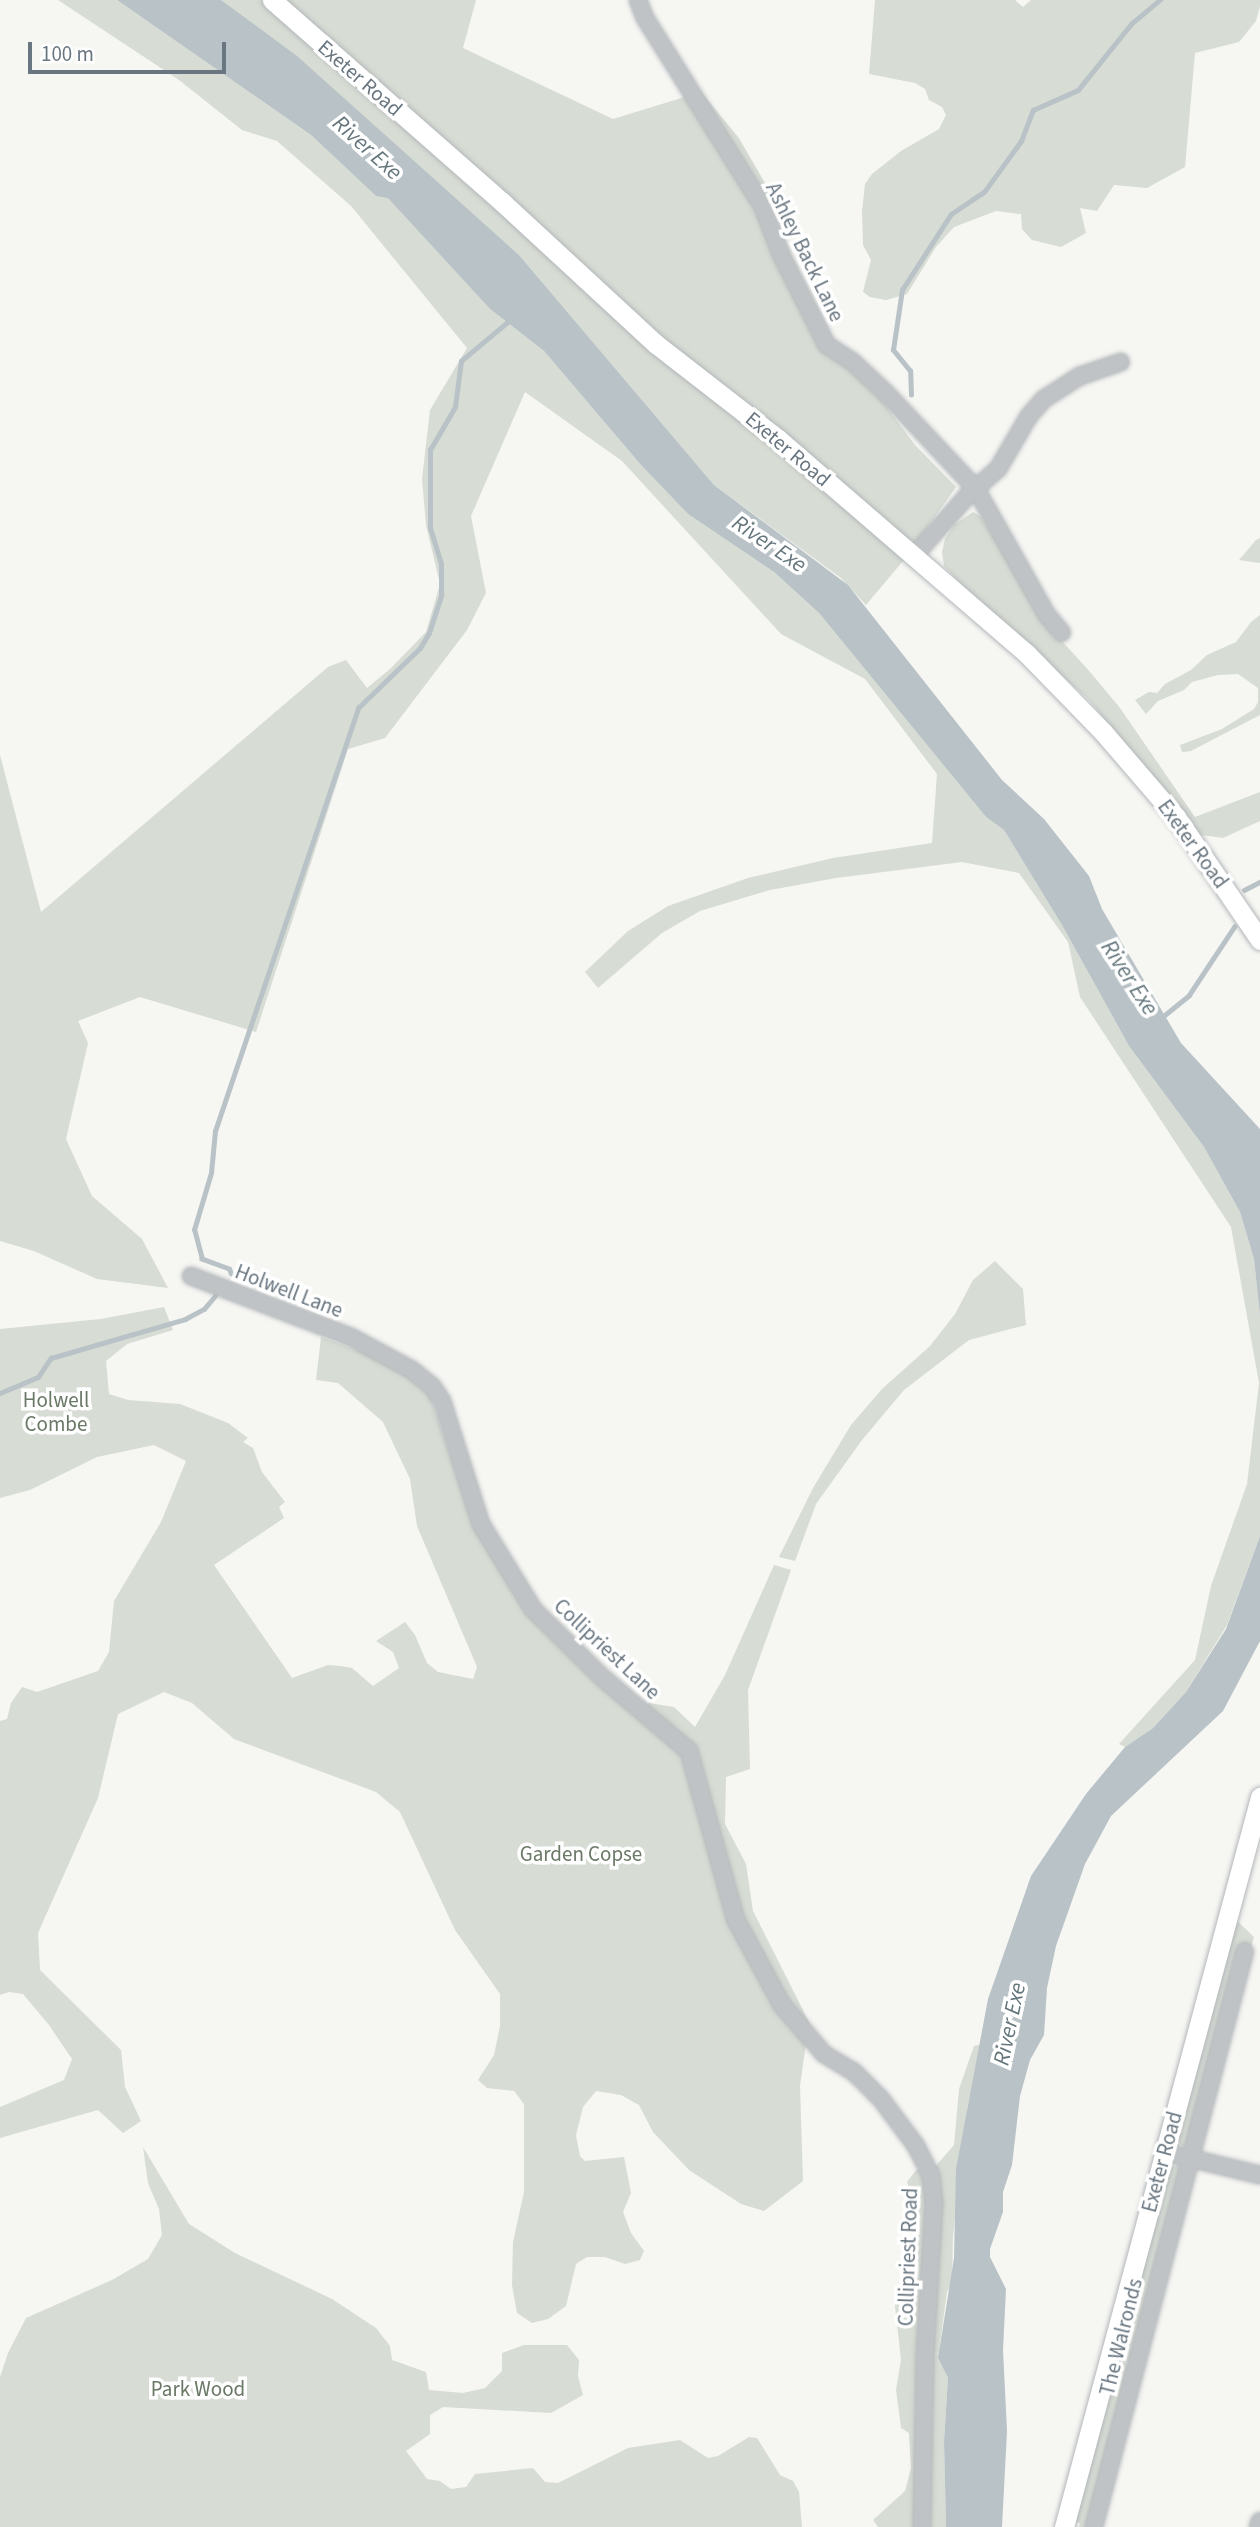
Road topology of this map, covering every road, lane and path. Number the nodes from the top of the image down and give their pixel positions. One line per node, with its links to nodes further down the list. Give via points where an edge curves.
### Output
1 (272, 0): 5 (main road, Exeter Road, via 656,344 768,431)
2 (638, 0): 4 (street, Ashley Back Lane, via 763,207 827,345 886,393)
3 (1121, 362): 4 (street, via 1080,376 1044,399 998,469)
4 (976, 489): 5 (street); 6 (street, via 1047,615)
5 (914, 556): 7 (main road, Exeter Road, via 1027,654 1103,732 1176,817)
6 (1062, 633)
7 (1260, 940)
8 (191, 1276): 9 (street, Holwell Lane)
9 (371, 1346): 12 (street, Collipriest Lane, via 412,1370 442,1401 481,1524 533,1609 602,1677 689,1751 736,1920)
10 (1260, 1797): 13 (main road, Exeter Road)
11 (1245, 1951): 14 (street, The Walronds)
12 (782, 2005): 17 (street, Collipriest Road, via 824,2054 854,2072 881,2099 931,2175 934,2203)
13 (1164, 2152): 14 (street); 18 (main road, Exeter Road)
14 (1189, 2158): 15 (street); 19 (street, The Walronds)
15 (1260, 2175)
16 (1260, 2521): 20 (street)
17 (922, 2527)
18 (1063, 2527)
19 (1094, 2527)
20 (1258, 2527)

